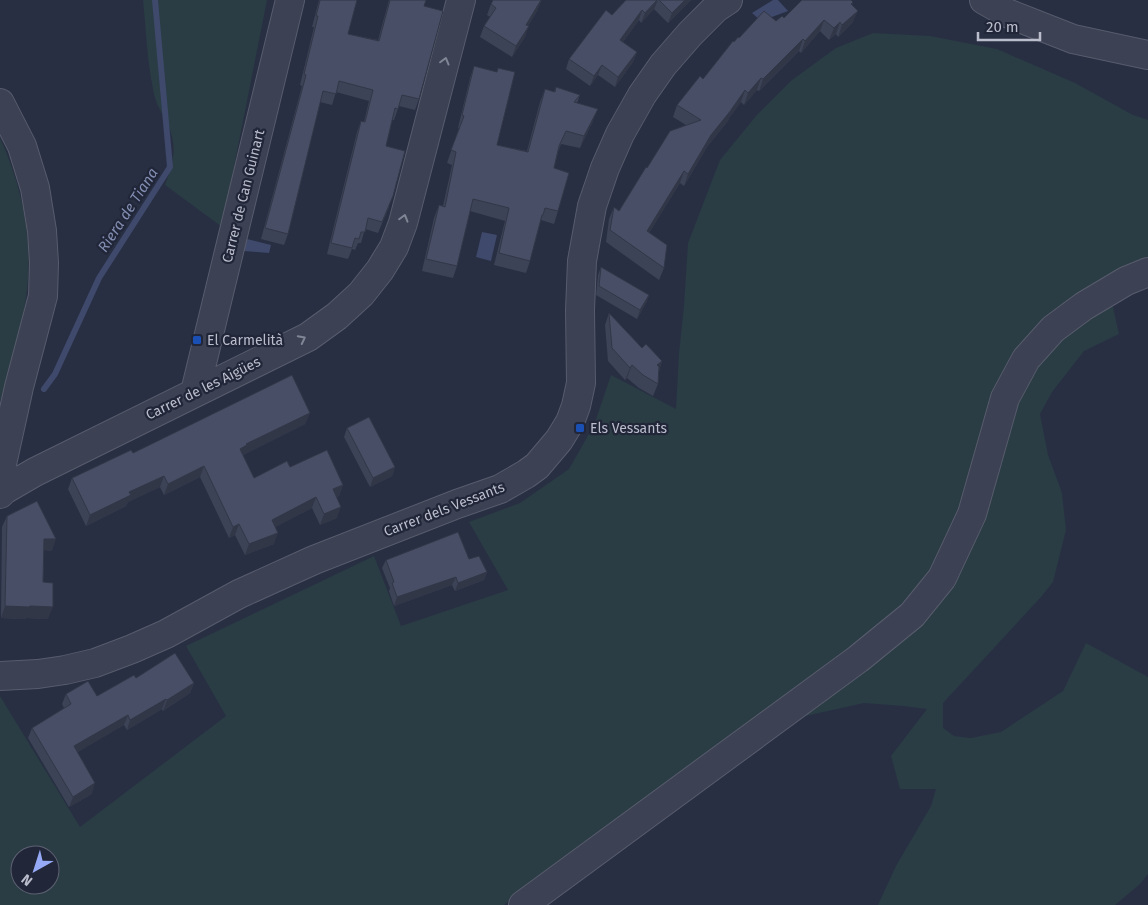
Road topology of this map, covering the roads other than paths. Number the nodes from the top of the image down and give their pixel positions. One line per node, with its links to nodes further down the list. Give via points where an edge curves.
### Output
1 (290, 0): 8 (street, Carrer de Can Guinart)
2 (461, 0): 8 (street, Carrer de les Aigües, one-way to 2, via 308,337 343,311 380,270 403,223)
3 (728, 0): 10 (street, Carrer dels Vessants, via 690,34 663,65 624,126 605,168 592,206 582,261 581,383 576,406 559,440 537,466 500,489 314,560 132,649 65,670)
4 (984, 0): 5 (street, via 1073,39)
5 (1148, 55)
6 (0, 103): 9 (street, via 22,146 35,188 44,263 43,296 2,464)
7 (1148, 272): 11 (street, via 1084,306 1053,329 1026,359 1005,398 972,514 942,578 912,615 858,659)
8 (195, 392): 9 (street, Carrer de les Aigües, via 35,472)
9 (2, 492)
10 (0, 676)
11 (523, 905)

